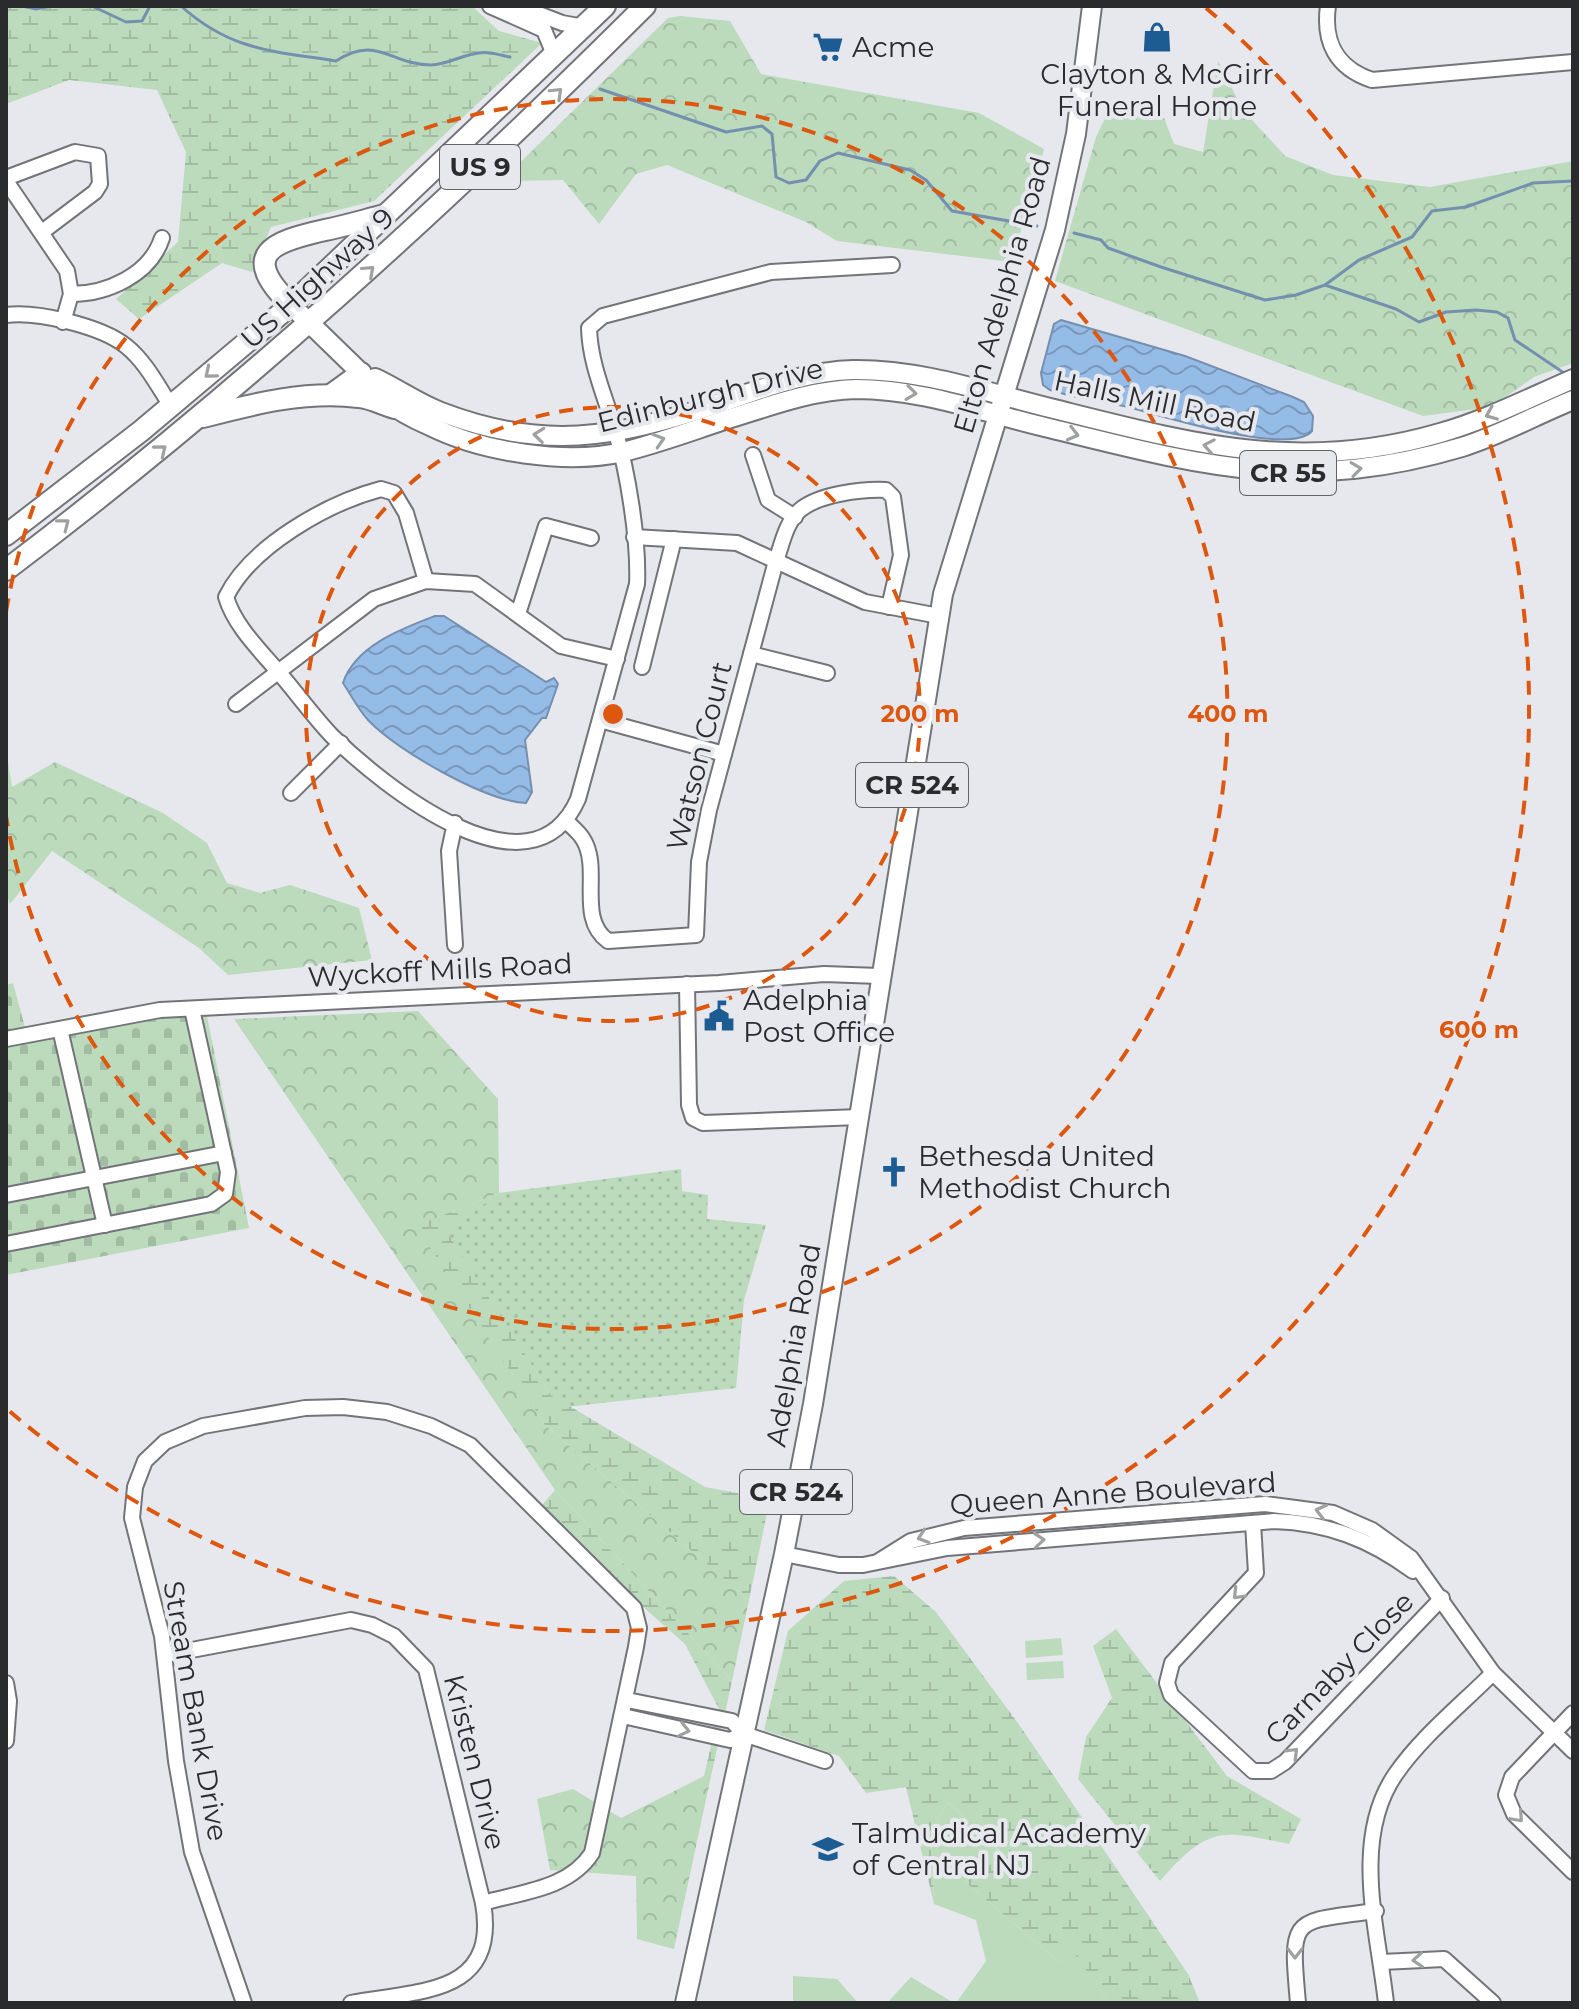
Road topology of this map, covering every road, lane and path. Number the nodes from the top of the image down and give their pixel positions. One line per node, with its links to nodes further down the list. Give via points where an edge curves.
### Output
1 (490, 6): 8 (street, via 547,32)
2 (518, 6): 7 (street)
3 (605, 6): 7 (highway, US Highway 9 / US 9)
4 (645, 6): 19 (highway, US Highway 9 / US 9, one-way to 4)
5 (1092, 6): 23 (main road, Elton Adelphia Road / CR 524, via 1067,182)
6 (1328, 6): 9 (street, via 1327,35 1335,55 1353,73 1372,80)
7 (584, 27): 8 (highway, US Highway 9 / US 9)
8 (555, 57): 11 (highway, US Highway 9 / US 9)
9 (1573, 62)
10 (6, 180): 12 (street); 12 (street, via 75,152 98,156 100,184 95,192)
11 (389, 214): 16 (highway, US Highway 9 / US 9); 16 (highway, via 287,238 272,248 265,264 268,280)
12 (42, 232): 15 (street, via 67,271)
13 (162, 238): 15 (street, via 147,263 114,286)
14 (892, 265): 28 (street, via 771,272 603,316 589,328 590,353)
15 (71, 294): 18 (street)
16 (291, 305): 19 (main road, Edinburgh Drive); 24 (highway, US Highway 9 / US 9, one-way to 24)
17 (6, 315): 18 (street, via 38,314)
18 (63, 322): 24 (street, via 128,348)
19 (310, 323): 20 (main road, Edinburgh Drive); 27 (highway, US Highway 9 / US 9)
20 (361, 373): 22 (highway); 25 (main road, Edinburgh Drive, via 367,386); 28 (main road, Edinburgh Drive, one-way to 20, via 483,426)
21 (1570, 387): 23 (main road, Halls Mill Road / CR 55, one-way to 23, via 1419,439 1295,454 1209,446); 26 (main road, Halls Mill Road / CR 55, one-way to 21, via 1205,466 1317,473 1464,446)
22 (332, 394): 25 (highway); 27 (highway, via 247,405)
23 (1003, 396): 26 (main road, Elton Adelphia Road / CR 524); 28 (main road, Edinburgh Drive, via 902,373 825,373)
24 (171, 406): 31 (highway, US Highway 9 / US 9)
25 (395, 408): 28 (main road, Edinburgh Drive, via 480,445 555,456)
26 (997, 416): 28 (main road, Edinburgh Drive, one-way to 26, via 802,396 853,389 913,392); 40 (main road, Elton Adelphia Road / CR 524)
27 (198, 419): 36 (highway, US Highway 9 / US 9, one-way to 27)
28 (618, 443): 32 (street)
29 (753, 455): 30 (street, via 768,500)
30 (795, 517): 35 (street, Watson Court); 38 (street, via 822,499 886,490 893,497 901,555)
31 (6, 535)
32 (634, 537): 34 (street); 42 (street, via 637,584)
33 (591, 538): 39 (street, via 546,526)
34 (674, 539): 35 (street, via 737,543); 43 (street)
35 (776, 561): 38 (street, via 865,602); 41 (street, Watson Court)
36 (6, 570)
37 (426, 581): 39 (street, via 475,584); 44 (street, via 374,599); 44 (street, via 406,513 394,493 365,493 293,529 251,563 226,597 231,614)
38 (889, 607): 40 (street)
39 (518, 614): 42 (street, via 561,646)
40 (939, 616): 54 (main road, CR 524)
41 (751, 654): 45 (street); 49 (street, Watson Court)
42 (617, 659): 47 (street)
43 (642, 667)
44 (277, 670): 46 (street); 48 (street)
45 (827, 673)
46 (236, 704)
47 (600, 720): 49 (street); 51 (street, via 578,799)
48 (341, 743): 50 (street); 52 (street, via 374,773)
49 (724, 754): 51 (street, Watson Court, via 699,862 696,935 608,941 599,934 584,840)
50 (291, 793)
51 (565, 820): 52 (street, via 549,836 525,843 484,839)
52 (455, 823): 53 (street, via 449,851)
53 (455, 945)
54 (879, 976): 55 (street, Wyckoff Mills Road, via 824,974); 59 (main road, Adelphia Road / CR 524)
55 (687, 984): 56 (street, Wyckoff Mills Road); 59 (street, via 693,1118 703,1123)
56 (192, 1009): 57 (street, Wyckoff Mills Road); 60 (street)
57 (60, 1029): 58 (street, Wyckoff Mills Road); 61 (street)
58 (6, 1039)
59 (859, 1117): 66 (main road, Adelphia Road / CR 524)
60 (224, 1153): 61 (street); 63 (street, via 228,1189 216,1203)
61 (96, 1178): 62 (street); 63 (street)
62 (6, 1195)
63 (105, 1225): 64 (street)
64 (6, 1244)
65 (1253, 1523): 67 (street, Queen Anne Boulevard, one-way to 65, via 947,1548); 68 (street, Queen Anne Boulevard, via 1300,1522 1342,1531 1380,1548); 69 (street, Carnaby Close, one-way to 69, via 1256,1573 1172,1663 1167,1683 1179,1702 1253,1771 1271,1771 1285,1762)
66 (784, 1554): 67 (street, Queen Anne Boulevard, via 845,1566); 77 (main road, Adelphia Road / CR 524)
67 (879, 1561): 68 (street, Queen Anne Boulevard, one-way to 67, via 1411,1558 1372,1530 1333,1513 1290,1505 964,1528 911,1541)
68 (1430, 1582): 69 (street, Queen Anne Boulevard)
69 (1442, 1598): 71 (street, Queen Anne Boulevard)
70 (165, 1655): 73 (street, Stream Bank Drive, via 132,1518 145,1461 165,1442 203,1426 305,1408 343,1407 387,1412 470,1445 622,1593 634,1608 639,1628); 82 (street, Kristen Drive, via 351,1620 394,1636 426,1669 433,1689); 85 (street, Stream Bank Drive, via 192,1852)
71 (1493, 1673): 76 (street, Queen Anne Boulevard); 83 (street, via 1407,1760 1385,1794 1371,1843)
72 (6, 1683): 78 (street)
73 (627, 1700): 75 (street, Stream Bank Drive); 77 (street, via 732,1721)
74 (1573, 1713): 76 (street)
75 (623, 1716): 77 (street, one-way to 77, via 730,1740); 82 (street, Stream Bank Drive, via 592,1853 585,1864 563,1881)
76 (1554, 1733): 79 (street, Queen Anne Boulevard); 81 (street, one-way to 81, via 1508,1782 1507,1804)
77 (744, 1734): 80 (street); 87 (main road, Adelphia Road / CR 524)
78 (6, 1741)
79 (1573, 1751)
80 (825, 1761)
81 (1573, 1872)
82 (483, 1903): 86 (street, Kristen Drive, via 485,1944 466,1976)
83 (1376, 1911): 84 (street); 88 (street, one-way to 88, via 1316,1918 1299,1929 1293,1948)
84 (1382, 1962): 89 (street); 90 (street, one-way to 84, via 1444,1959)
85 (244, 2003)
86 (351, 2003)
87 (685, 2003)
88 (1298, 2003)
89 (1386, 2003)
90 (1493, 2003)

